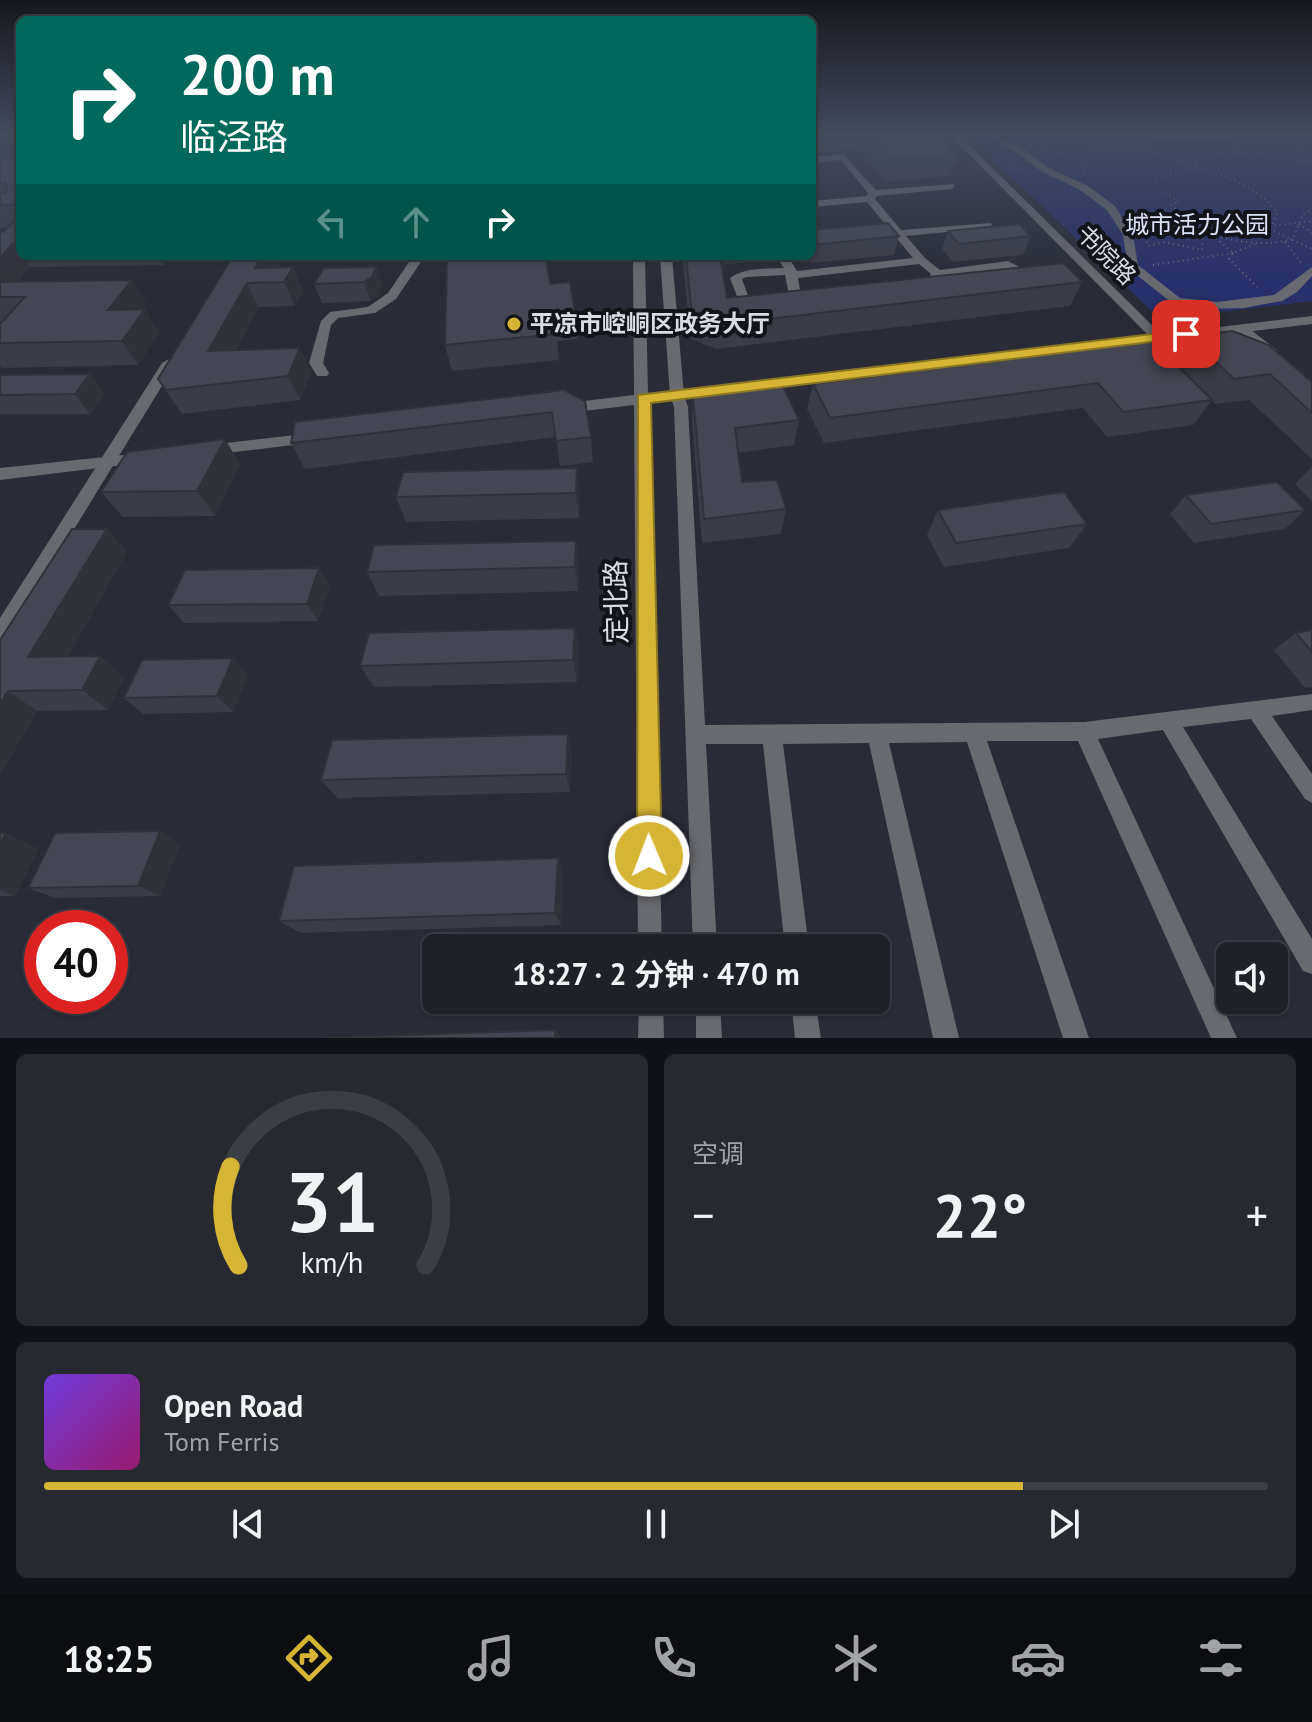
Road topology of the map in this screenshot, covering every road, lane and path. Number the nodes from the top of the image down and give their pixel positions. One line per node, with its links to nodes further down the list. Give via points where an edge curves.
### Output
1 (863, 184): 9 (street)
2 (1004, 184): 43 (street, 书院路)
3 (1076, 184): 7 (street)
4 (1084, 184): 7 (path)
5 (1238, 184): 15 (path, via 1277,212)
6 (951, 186): 9 (street)
7 (1084, 188): 32 (street, via 1123,224 1131,241)
8 (1165, 193): 19 (path, via 1179,202 1171,204 1175,210)
9 (871, 196): 10 (street); 18 (street)
10 (816, 203)
11 (1312, 210): 14 (path)
12 (1135, 219): 24 (path, via 1203,233 1202,250 1164,242)
13 (1312, 221): 14 (path)
14 (1300, 223): 15 (path); 20 (path); 21 (path)
15 (1273, 224): 17 (path)
16 (987, 225): 18 (street)
17 (1265, 227): 19 (path); 21 (path)
18 (899, 233): 31 (street)
19 (1207, 233): 22 (path); 26 (path)
20 (1312, 233)
21 (1291, 240): 23 (path); 25 (path)
22 (1263, 242): 23 (path); 26 (path)
23 (1285, 242): 33 (path)
24 (1147, 246)
25 (1312, 249)
26 (1233, 253): 32 (path); 40 (path, via 1229,259 1239,272)
27 (416, 260): 46 (street, via 392,296 371,310 334,315 325,324 316,363)
28 (639, 260): 48 (street, 定北路)
29 (666, 260): 47 (street)
30 (784, 260): 34 (street)
31 (921, 260): 34 (street); 35 (street)
32 (1132, 266): 40 (street, via 1182,303 1203,306)
33 (1310, 272): 40 (street)
34 (791, 273): 34 (street, via 796,303 753,307 745,304 736,284 744,274)
35 (937, 273): 36 (street); 38 (street, via 933,280 938,285 953,288)
36 (952, 273): 37 (street, via 1008,264 1021,272 1018,279); 38 (street)
37 (1004, 281)
38 (962, 282): 39 (street)
39 (977, 285)
40 (1277, 298)
41 (1312, 320): 42 (street)
42 (1243, 328): 43 (street); 45 (street)
43 (1158, 338): 47 (street)
44 (179, 346): 53 (street)
45 (1277, 358)
46 (322, 373)
47 (677, 395): 48 (street); 63 (street)
48 (643, 399): 49 (street); 65 (street, 定北路)
49 (549, 410)
50 (328, 436): 51 (street)
51 (186, 453)
52 (154, 457): 53 (street)
53 (107, 463): 54 (street); 55 (street)
54 (0, 474)
55 (0, 634)
56 (1310, 702): 57 (street)
57 (1256, 709): 58 (street); 64 (street)
58 (1168, 720): 59 (street); 68 (street)
59 (1084, 731): 60 (street); 77 (street)
60 (974, 732): 61 (street); 76 (street)
61 (877, 733): 62 (street); 75 (street)
62 (772, 734): 63 (street); 67 (street)
63 (696, 735): 66 (street)
64 (1312, 792)
65 (650, 934)
66 (704, 934)
67 (795, 934)
68 (1312, 962)
69 (651, 1014): 72 (street)
70 (708, 1014): 73 (street)
71 (805, 1014): 74 (street)
72 (651, 1038)
73 (709, 1038)
74 (808, 1038)
75 (946, 1038)
76 (1076, 1038)
77 (1224, 1038)

